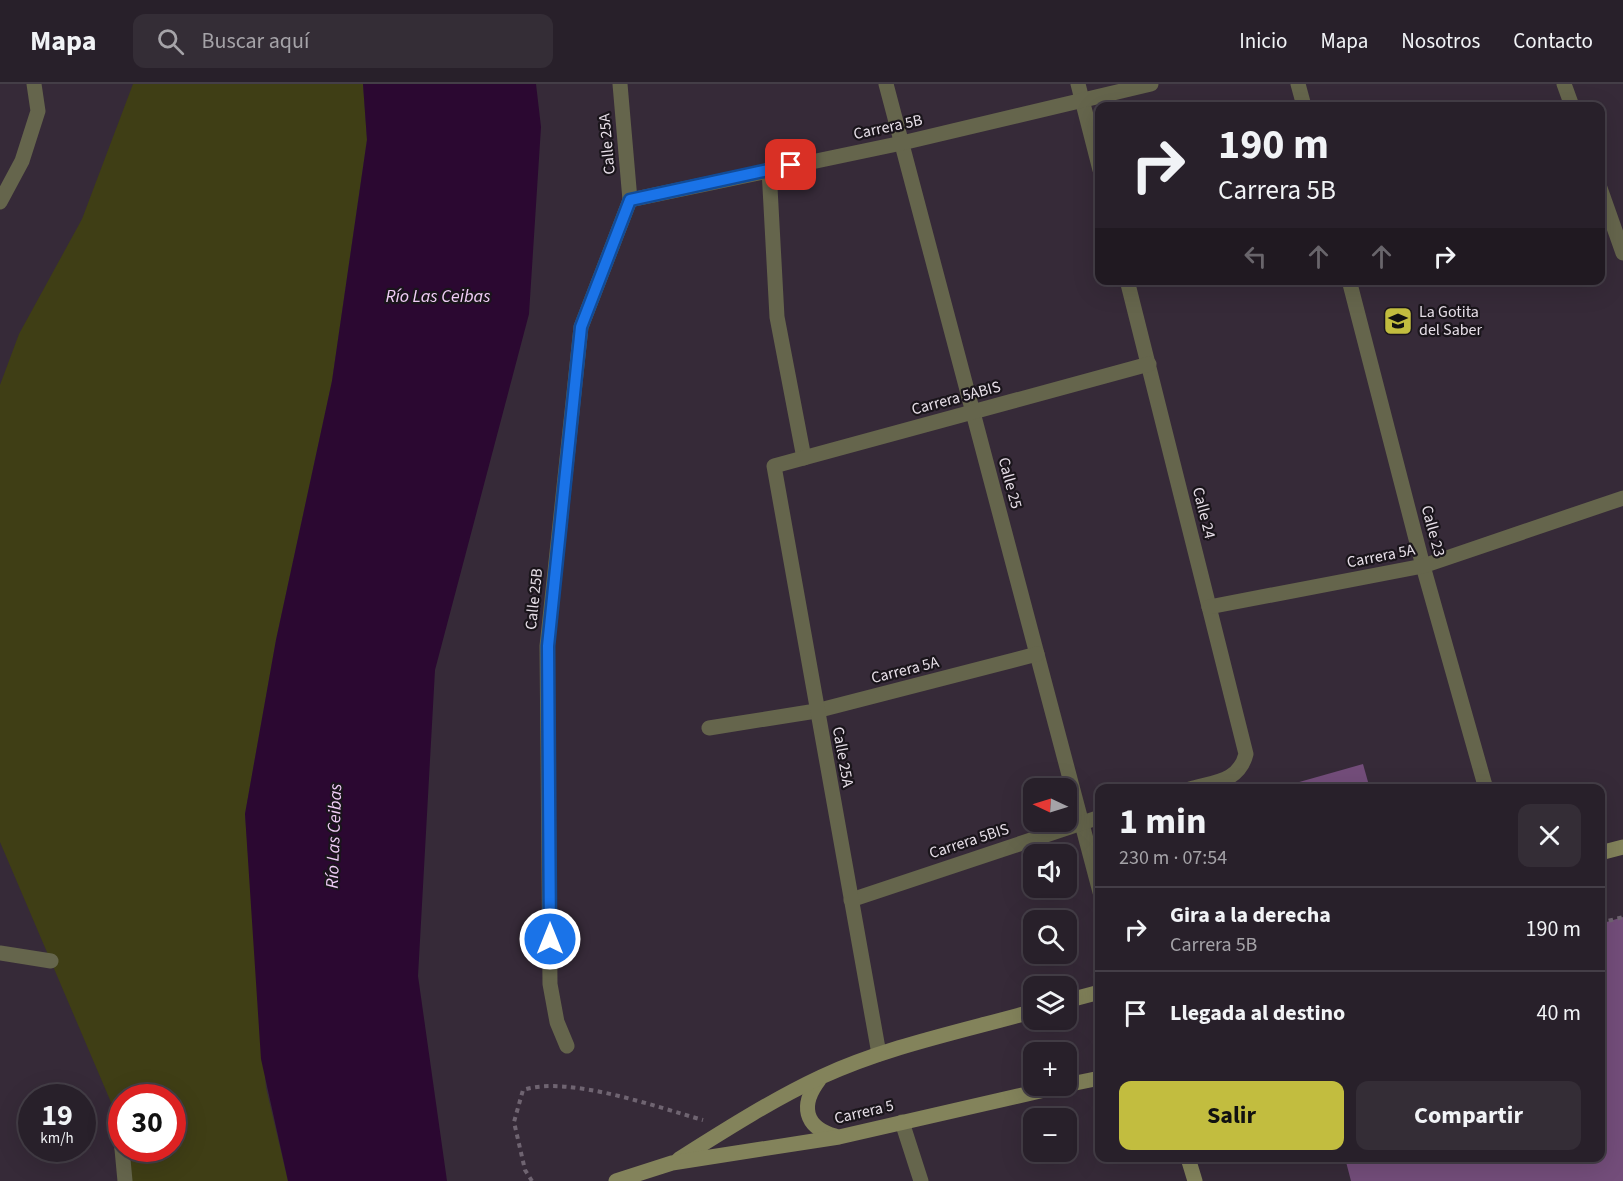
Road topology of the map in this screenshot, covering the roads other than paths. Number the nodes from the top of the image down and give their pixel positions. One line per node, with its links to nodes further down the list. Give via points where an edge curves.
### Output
1 (34, 84): 15 (street, via 38,111 22,161)
2 (620, 84): 14 (street, Calle 25A)
3 (886, 84): 11 (street, Calle 25)
4 (1078, 84): 8 (street)
5 (1151, 84): 8 (street, Carrera 5B)
6 (1298, 84): 9 (street)
7 (1564, 84): 10 (street)
8 (1082, 100): 11 (street, Carrera 5B); 12 (street)
9 (1303, 102)
10 (1571, 102)
11 (902, 143): 13 (street, Carrera 5B); 21 (street, Calle 25)
12 (1095, 151)
13 (769, 169): 14 (street, Carrera 5B); 22 (street, via 777,317)
14 (630, 200): 43 (street, Calle 25B, via 581,327 548,646 550,984 557,1022)
15 (0, 202)
16 (1605, 202): 17 (street)
17 (1623, 253)
18 (1128, 285): 20 (street, Calle 24)
19 (1350, 285): 25 (street, Calle 23)
20 (1149, 364): 21 (street, Carrera 5ABIS); 26 (street, Calle 24)
21 (973, 412): 22 (street, Carrera 5ABIS); 27 (street, Calle 25)
22 (804, 458): 23 (street, Carrera 5ABIS)
23 (774, 466): 28 (street, Calle 25A)
24 (1623, 498): 25 (street, Carrera 5A)
25 (1423, 566): 26 (street, Carrera 5A); 31 (street, Calle 23)
26 (1209, 607): 30 (street, Calle 24, via 1246,754 1243,768 1234,775)
27 (1037, 654): 28 (street, Carrera 5A); 33 (street, Calle 25)
28 (816, 711): 29 (street, Carrera 5A); 37 (street, Calle 25A)
29 (709, 728)
30 (1206, 784)
31 (1485, 784)
32 (1095, 819): 33 (street, Carrera 5BIS)
33 (1081, 823): 36 (street, Calle 25); 37 (street, Carrera 5BIS)
34 (1623, 847): 35 (street)
35 (1605, 852)
36 (1095, 874)
37 (851, 900): 44 (street, Calle 25A)
38 (0, 953): 39 (street)
39 (51, 961)
40 (1095, 993): 41 (street)
41 (1077, 998)
42 (1023, 1014): 44 (street, Carrera 5)
43 (567, 1046)
44 (879, 1054): 45 (street, Carrera 5)
45 (820, 1077): 50 (street, via 808,1094 808,1114 820,1131); 53 (street, Carrera 5)
46 (1095, 1079): 47 (street, Carrera 5)
47 (1077, 1083)
48 (1023, 1095): 49 (street, Carrera 5)
49 (902, 1122): 50 (street, Carrera 5); 56 (street)
50 (839, 1137): 53 (street, Carrera 5)
51 (123, 1162): 54 (street)
52 (1189, 1162): 57 (street)
53 (672, 1163): 55 (street, Carrera 5)
54 (125, 1181)
55 (616, 1181)
56 (921, 1181)
57 (1195, 1181)

